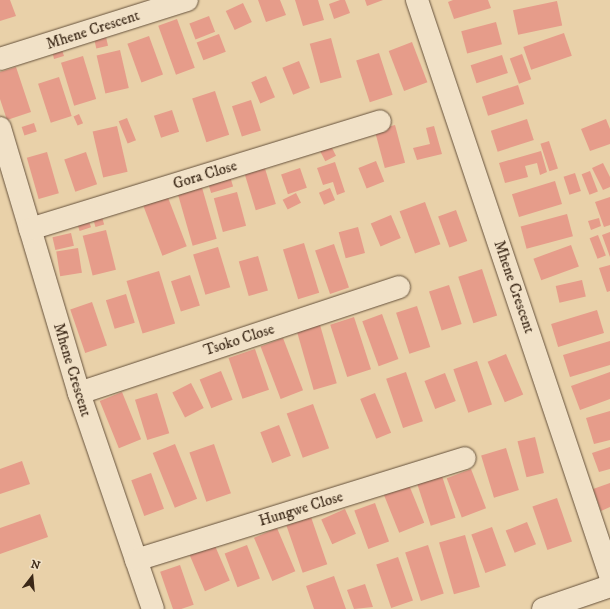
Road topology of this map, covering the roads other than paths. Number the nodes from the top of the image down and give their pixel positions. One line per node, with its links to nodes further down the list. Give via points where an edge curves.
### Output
1 (186, 0): 3 (street, Mhene Crescent)
2 (417, 0): 11 (street, Mhene Crescent)
3 (0, 59)
4 (380, 121): 6 (street, Gora Close)
5 (0, 128): 6 (street, Mhene Crescent)
6 (30, 229): 8 (street, Mhene Crescent)
7 (400, 287): 8 (street, Tsoko Close)
8 (79, 393): 10 (street, Mhene Crescent)
9 (466, 458): 10 (street, Hungwe Close)
10 (136, 560): 13 (street, Mhene Crescent)
11 (610, 575)
12 (610, 586): 14 (street)
13 (153, 609)
14 (543, 609)

